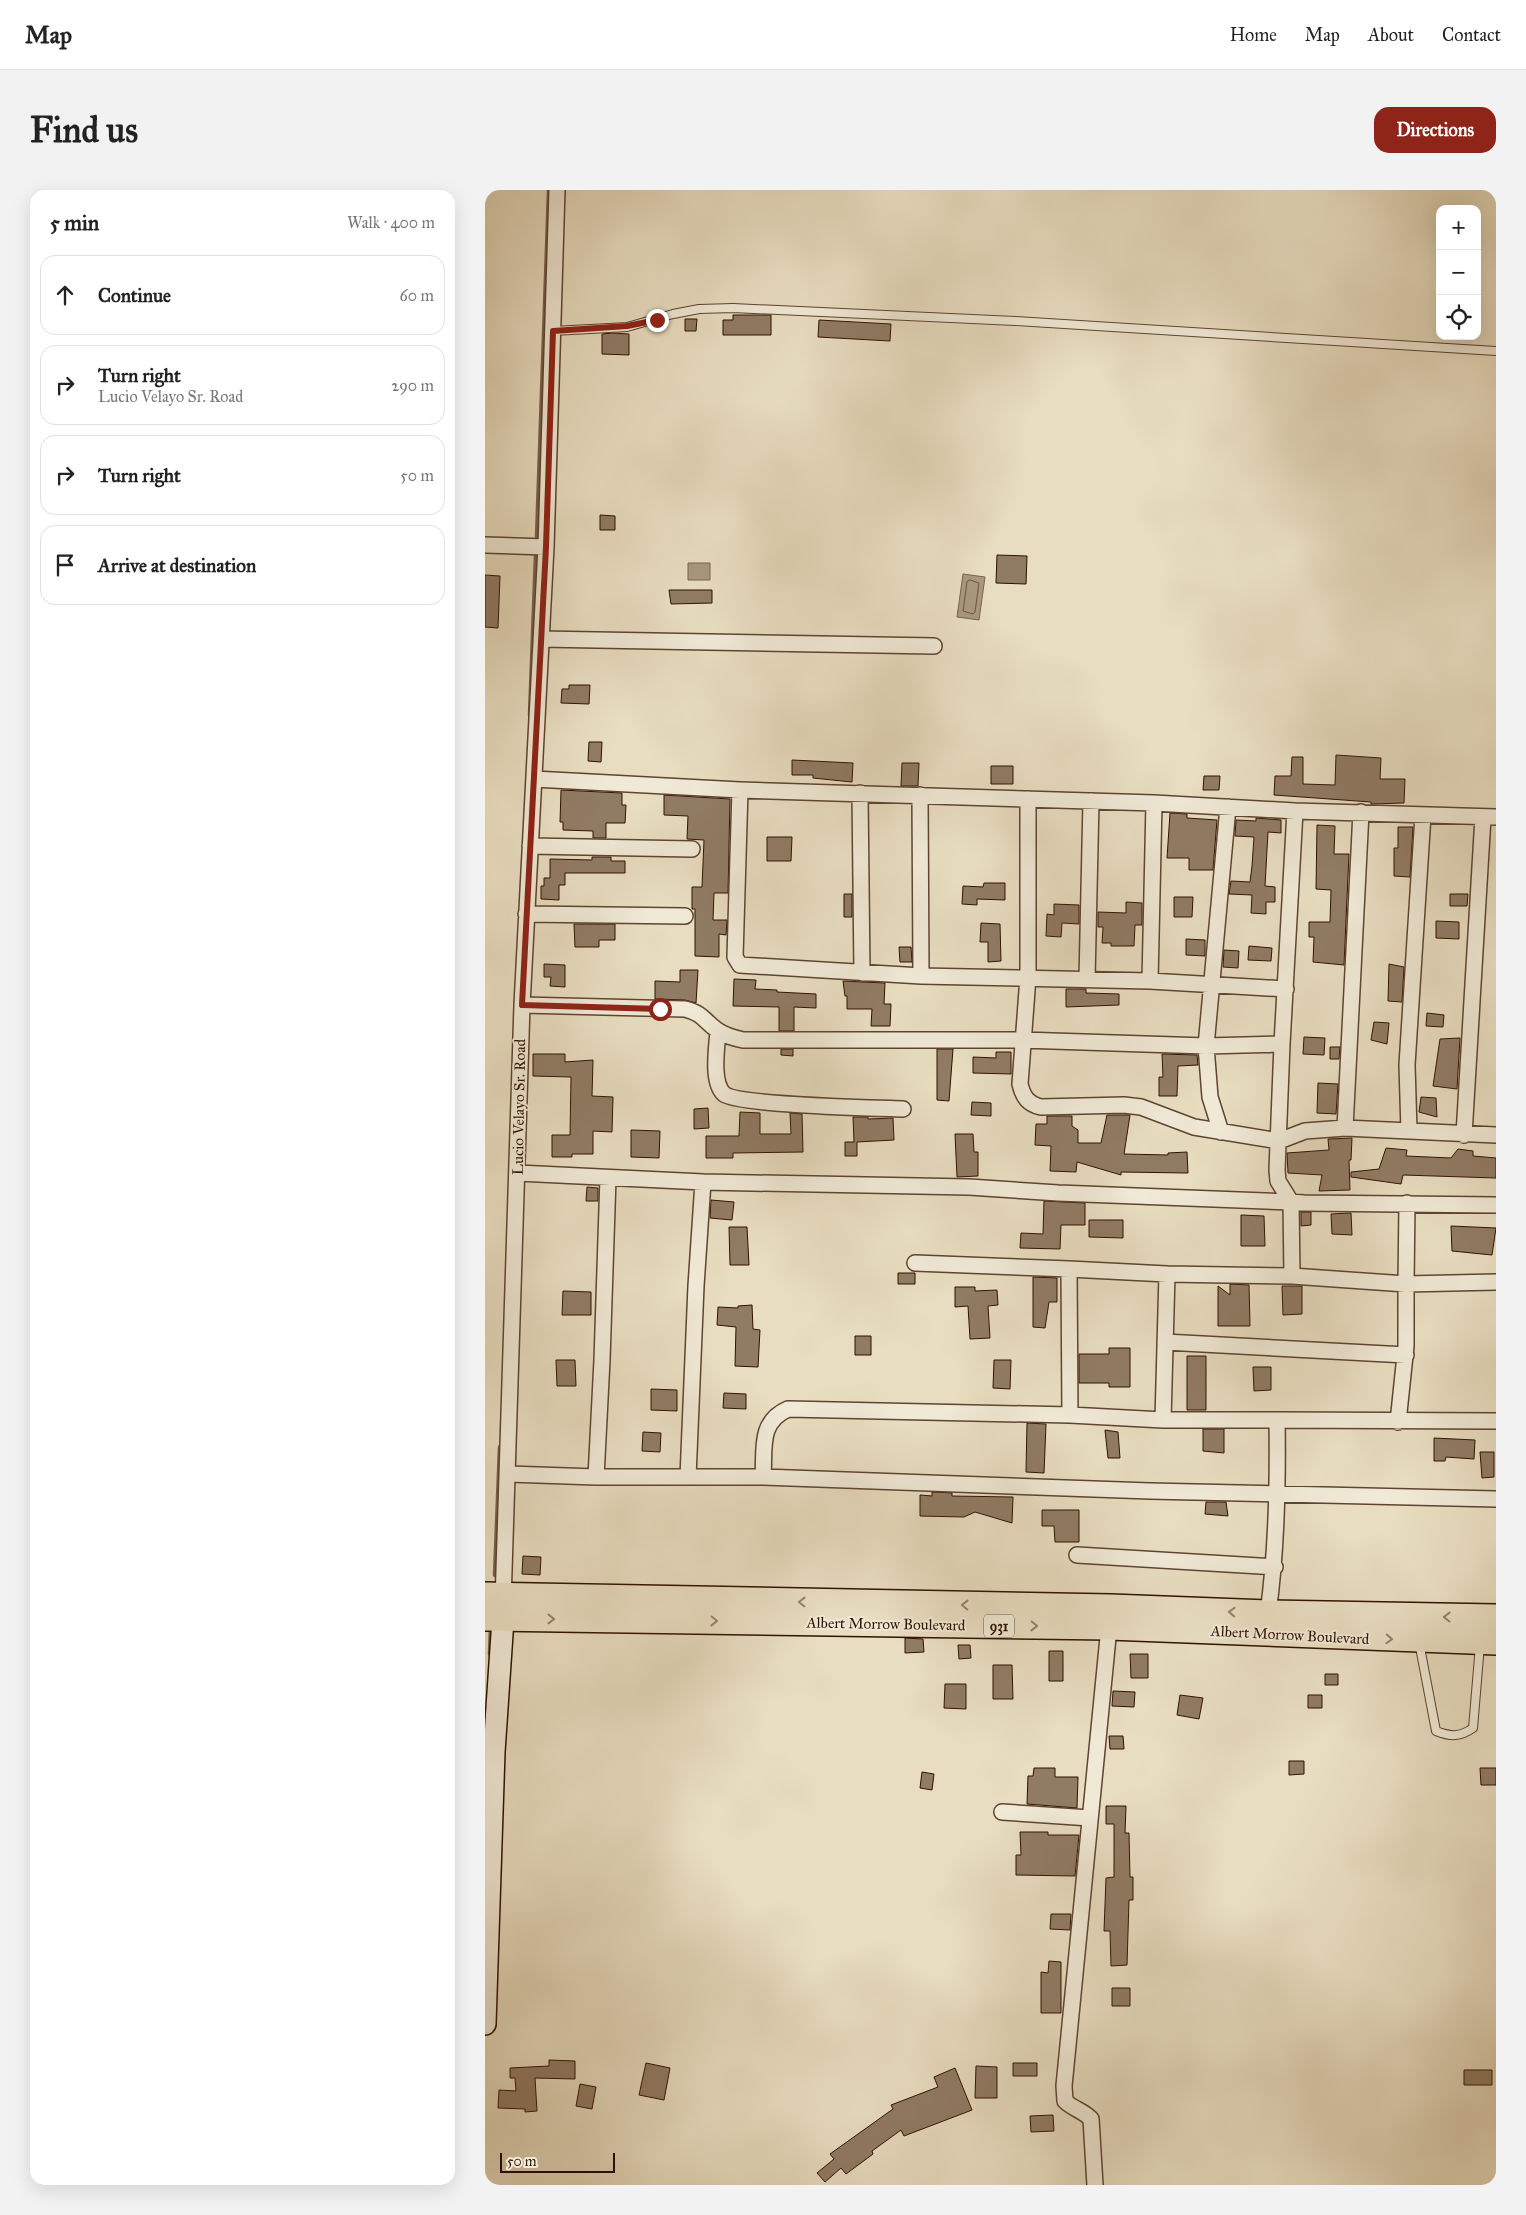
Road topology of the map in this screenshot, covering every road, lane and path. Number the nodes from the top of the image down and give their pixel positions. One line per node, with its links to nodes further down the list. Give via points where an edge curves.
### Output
1 (557, 190): 2 (street, Lucio Velayo Sr. Road)
2 (553, 331): 3 (lane, via 627,326 673,314 733,308 1015,321); 5 (street, Lucio Velayo Sr. Road)
3 (1496, 351)
4 (485, 545): 5 (street)
5 (546, 547): 6 (street, Lucio Velayo Sr. Road)
6 (541, 639): 7 (street); 8 (street, Lucio Velayo Sr. Road)
7 (934, 646)
8 (533, 779): 9 (street); 20 (street, Lucio Velayo Sr. Road)
9 (740, 790): 10 (street); 24 (street, via 737,963 745,967)
10 (860, 793): 11 (street); 24 (street)
11 (920, 796): 12 (street); 25 (street)
12 (1028, 799): 13 (street); 26 (street)
13 (1091, 801): 14 (street); 27 (street)
14 (1154, 803): 15 (street); 28 (street)
15 (1229, 807): 16 (street); 29 (street)
16 (1295, 812): 17 (street); 30 (street)
17 (1361, 812): 18 (street); 37 (street)
18 (1423, 815): 19 (street); 38 (street, via 1407,1065)
19 (1489, 817): 40 (street)
20 (530, 846): 21 (street); 22 (street, Lucio Velayo Sr. Road)
21 (692, 849)
22 (526, 914): 23 (street); 31 (street, Lucio Velayo Sr. Road)
23 (685, 916)
24 (862, 973): 25 (street)
25 (921, 976): 26 (street)
26 (1028, 977): 27 (street); 33 (street)
27 (1087, 979): 28 (street)
28 (1150, 981): 29 (street)
29 (1211, 985): 30 (street); 35 (street)
30 (1286, 989): 34 (street)
31 (522, 1005): 32 (street, via 685,1009 706,1018); 43 (street, Lucio Velayo Sr. Road)
32 (718, 1030): 33 (street, via 728,1037 743,1040); 36 (street, via 716,1074 724,1094 770,1102)
33 (1022, 1040): 35 (street); 39 (street, via 1020,1084 1025,1099 1032,1105 1141,1107 1194,1127)
34 (1282, 1044): 35 (street); 42 (street)
35 (1206, 1046): 39 (street, via 1210,1097)
36 (903, 1109)
37 (1345, 1128): 38 (street); 42 (street, via 1305,1131)
38 (1409, 1131): 40 (street)
39 (1221, 1132): 42 (street)
40 (1464, 1135): 41 (street)
41 (1496, 1135)
42 (1279, 1142): 46 (street, via 1278,1181)
43 (517, 1173): 44 (street); 62 (street, Lucio Velayo Sr. Road)
44 (608, 1178): 45 (street); 63 (street)
45 (703, 1182): 46 (street, via 969,1187); 64 (street)
46 (1291, 1202): 47 (street); 52 (street)
47 (1407, 1203): 48 (street); 54 (street)
48 (1496, 1205)
49 (915, 1263): 50 (street)
50 (1069, 1269): 51 (street); 57 (street)
51 (1167, 1274): 52 (street); 55 (street)
52 (1292, 1276): 54 (street)
53 (1496, 1282): 54 (street)
54 (1406, 1284): 56 (street)
55 (1165, 1342): 56 (street); 58 (street)
56 (1406, 1355): 61 (street)
57 (1070, 1415): 58 (street); 65 (street, via 788,1409 777,1413 767,1425)
58 (1163, 1420): 59 (street)
59 (1277, 1420): 61 (street); 66 (street)
60 (1496, 1421): 61 (street)
61 (1398, 1422)
62 (509, 1474): 63 (street); 70 (street, Lucio Velayo Sr. Road)
63 (596, 1477): 64 (street)
64 (688, 1477): 65 (street)
65 (763, 1477): 66 (street)
66 (1278, 1493): 67 (street); 69 (street)
67 (1496, 1499)
68 (1077, 1556): 69 (street)
69 (1275, 1567): 71 (street)
70 (494, 1607): 71 (highway, Albert Morrow Boulevard / 931, one-way to 70, via 1101,1607); 73 (highway, Albert Morrow Boulevard / 931, one-way to 73); 78 (main road, Lucio Velayo Sr. Road, via 494,1752)
71 (1269, 1613): 72 (highway, Albert Morrow Boulevard / 931, one-way to 71)
72 (1496, 1618)
73 (1109, 1628): 74 (highway, Albert Morrow Boulevard / 931, one-way to 74); 77 (street)
74 (1419, 1640): 75 (highway, Albert Morrow Boulevard / 931); 75 (lane, via 1436,1731 1449,1736 1464,1735 1473,1728)
75 (1488, 1642)
76 (1002, 1812): 77 (street)
77 (1090, 1818): 79 (street, via 1064,2086 1065,2101 1091,2119)
78 (485, 2024)
79 (1095, 2185)

